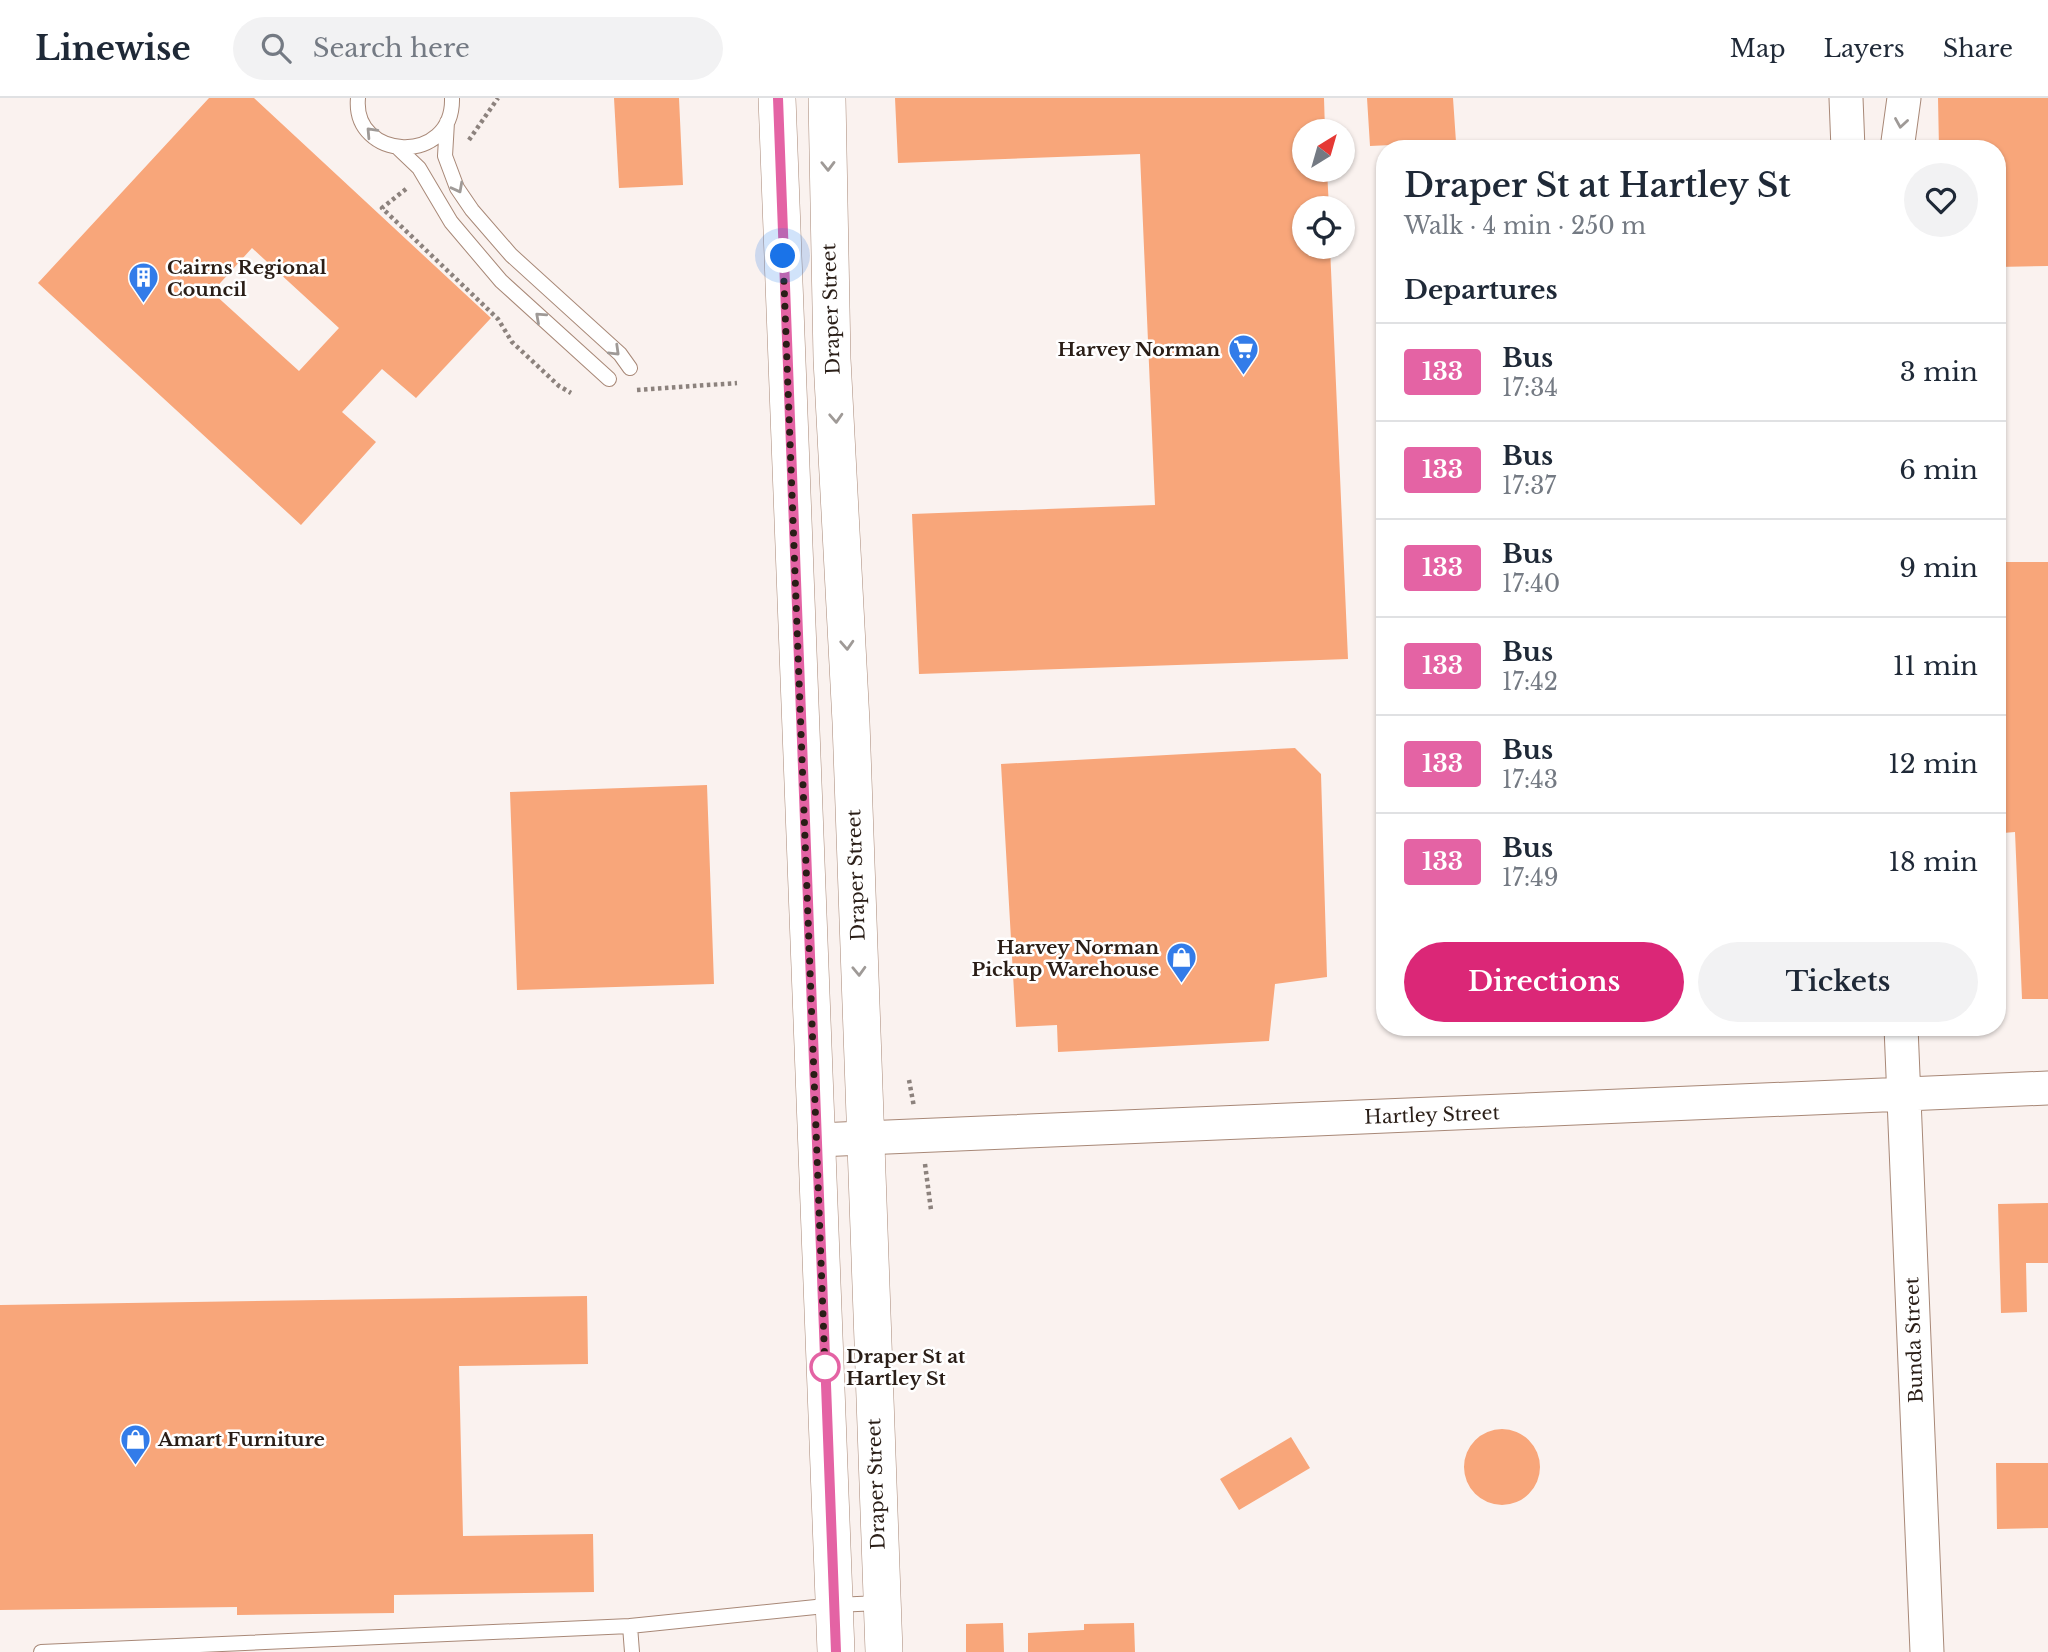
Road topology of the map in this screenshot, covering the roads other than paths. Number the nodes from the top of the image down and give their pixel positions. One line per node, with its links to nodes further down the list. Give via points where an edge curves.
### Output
1 (358, 98): 10 (lane, one-way to 1, via 372,135 362,122)
2 (452, 98): 7 (lane)
3 (778, 98): 17 (main road)
4 (827, 98): 16 (main road, Draper Street, one-way to 16, via 832,346)
5 (1846, 98): 8 (street)
6 (1904, 98): 9 (street, one-way to 9)
7 (447, 122): 10 (lane, via 427,143); 11 (lane, one-way to 11, via 445,156 457,188 472,210 511,255)
8 (1848, 140)
9 (1898, 140)
10 (398, 148): 12 (lane, one-way to 10, via 501,281 451,222 419,168)
11 (630, 368)
12 (609, 379)
13 (1901, 1036): 15 (street, Bunda Street)
14 (2048, 1088): 15 (street, Hartley Street)
15 (1904, 1095): 16 (street, Hartley Street); 26 (street, Bunda Street)
16 (865, 1138): 17 (street, Hartley Street); 18 (main road, Draper Street)
17 (817, 1140): 19 (main road)
18 (880, 1603): 19 (lane); 25 (main road, Draper Street)
19 (835, 1605): 20 (lane); 24 (main road)
20 (630, 1626): 22 (lane); 23 (lane)
21 (41, 1652): 22 (lane)
22 (54, 1652)
23 (632, 1652)
24 (836, 1652)
25 (884, 1652)
26 (1927, 1652)

